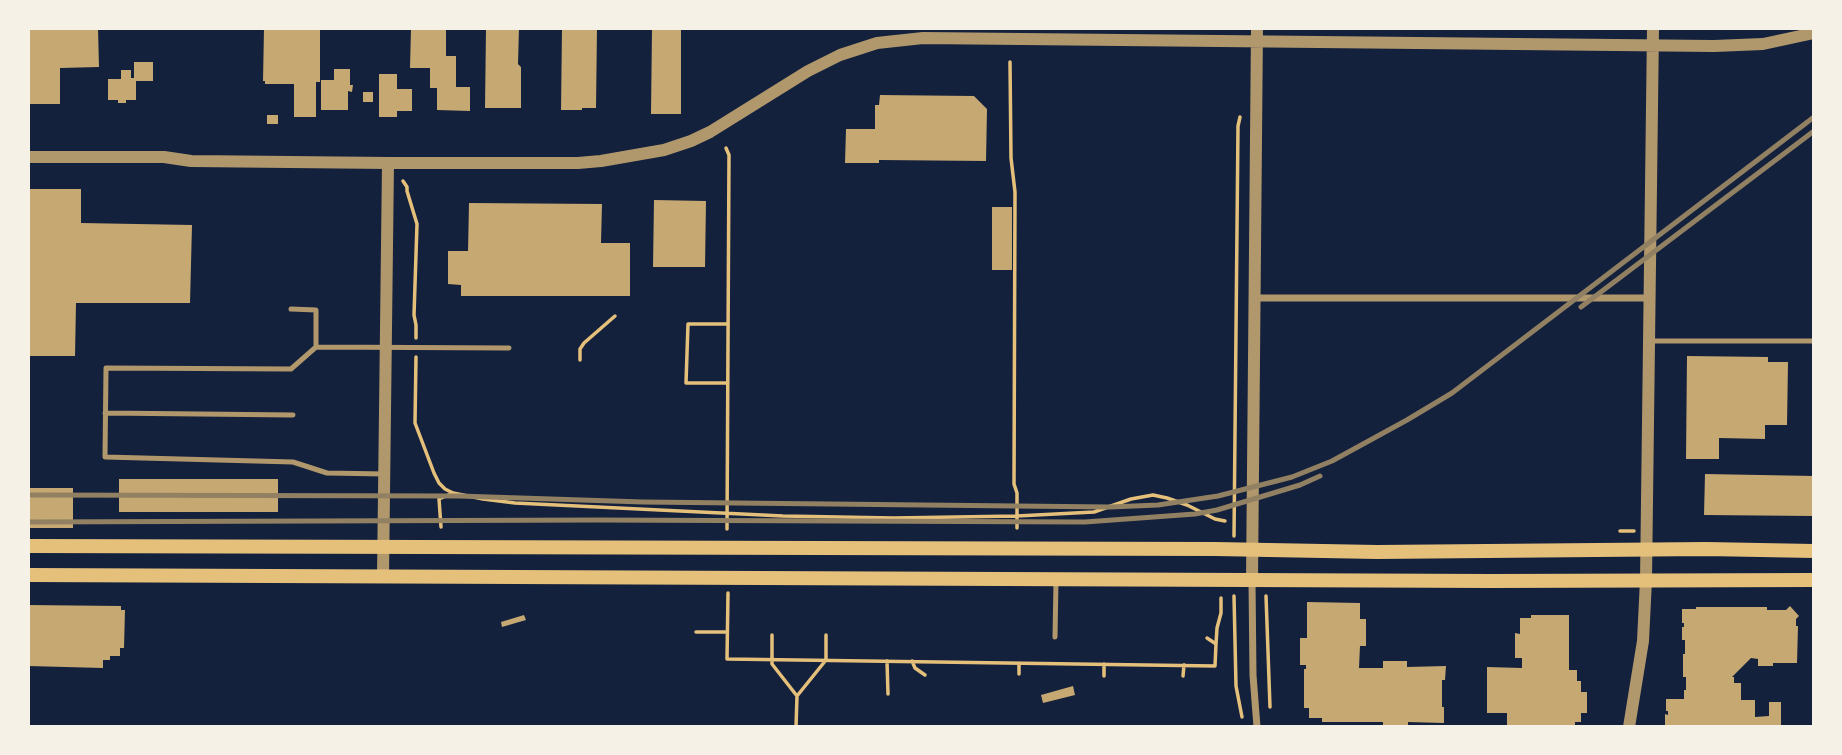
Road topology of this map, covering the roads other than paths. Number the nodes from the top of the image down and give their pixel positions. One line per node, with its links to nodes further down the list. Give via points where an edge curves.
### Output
1 (1653, 28): 5 (street)
2 (1022, 33): 4 (street); 7 (street, via 897,40 859,48 808,71 710,132 635,156 578,163)
3 (1814, 33): 5 (street, via 1763,44)
4 (1256, 34): 5 (street); 8 (street)
5 (1653, 45): 9 (street)
6 (28, 157): 7 (street)
7 (388, 163): 14 (street)
8 (1254, 298): 9 (street); 21 (street)
9 (1650, 298): 11 (street)
10 (291, 309): 13 (lane, via 316,310)
11 (1649, 341): 12 (lane); 22 (street)
12 (1814, 341)
13 (316, 347): 14 (lane); 16 (lane, via 291,369 106,368)
14 (386, 347): 15 (lane); 18 (street)
15 (509, 348)
16 (105, 413): 17 (lane); 18 (lane, via 105,457 293,462 327,473)
17 (293, 415)
18 (384, 474): 20 (street)
19 (28, 546): 20 (main road)
20 (383, 547): 21 (main road); 25 (street)
21 (1252, 550): 22 (main road); 27 (street)
22 (1646, 550): 23 (main road); 28 (street)
23 (1814, 551)
24 (28, 575): 25 (main road)
25 (383, 576): 26 (main road)
26 (1056, 579): 27 (main road); 30 (lane)
27 (1252, 580): 28 (main road); 31 (street)
28 (1646, 580): 29 (main road); 32 (street, via 1643,641)
29 (1814, 580)
30 (1055, 637)
31 (1257, 727)
32 (1629, 727)

